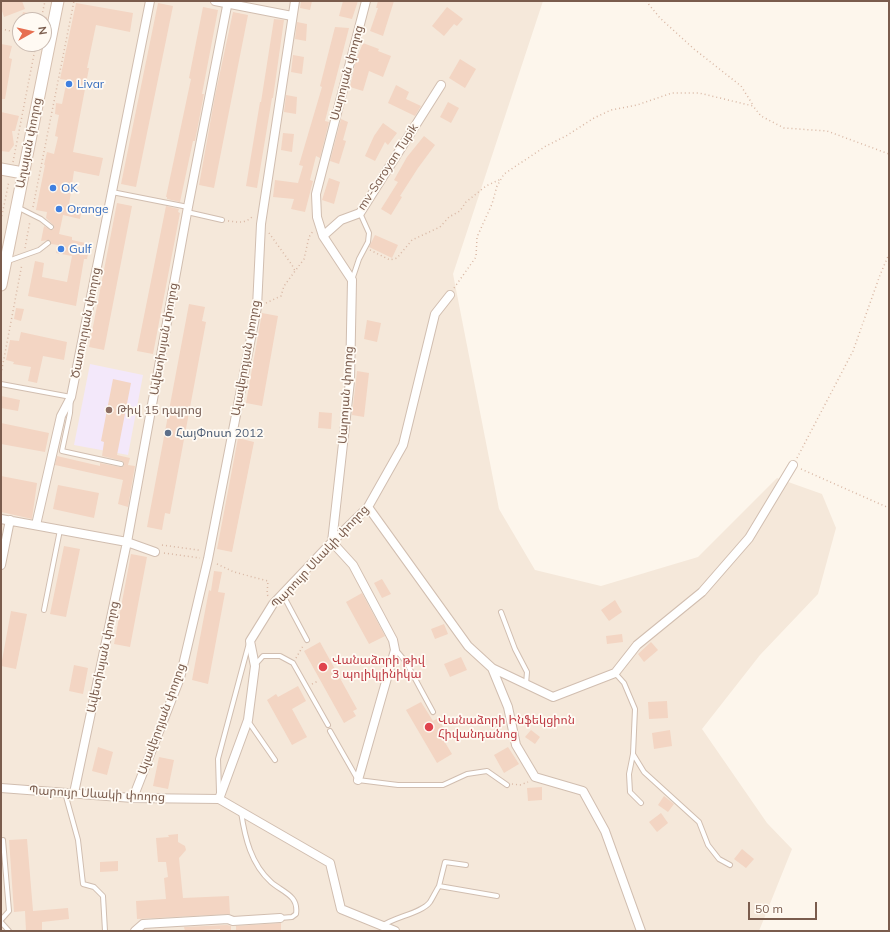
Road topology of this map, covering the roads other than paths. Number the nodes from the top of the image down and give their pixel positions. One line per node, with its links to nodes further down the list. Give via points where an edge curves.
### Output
1 (58, 1): 10 (main road, Աղայան փողոց)
2 (150, 1): 11 (street, Ծատուրյան փողոց)
3 (214, 1): 6 (street)
4 (295, 1): 7 (street, Ալավերդյան փողոց)
5 (366, 1): 17 (street, Սարոյան փողոց, via 316,194 317,217)
6 (228, 2): 7 (street); 13 (street, Ավետիսյան փողոց)
7 (292, 16): 57 (street, Ալավերդյան փողոց, via 261,224 256,307 208,560 180,678)
8 (441, 85): 14 (street, mv-Saroyan Tupik)
9 (6, 170): 10 (main road)
10 (23, 173): 12 (main road, Աղայան փողոց)
11 (112, 192): 13 (lane); 24 (street, Ծատուրյան փողոց)
12 (17, 206): 16 (lane); 19 (main road, Աղայան փողոց)
13 (188, 209): 15 (lane); 32 (street, Ավետիսյան փողոց)
14 (360, 212): 17 (street, mv-Saroyan Tupik, via 341,220); 20 (lane, via 369,233 368,242)
15 (224, 220)
16 (51, 227)
17 (323, 236): 20 (street, Սարոյան փողոց)
18 (48, 243): 19 (lane, via 23,257)
19 (5, 255): 21 (main road, Աղայան փողոց)
20 (352, 280): 33 (street, Սարոյան փողոց, via 350,381)
21 (1, 285)
22 (450, 295): 27 (street, Պարույր Սևակի փողոց, via 435,314 404,445)
23 (1, 384): 24 (lane)
24 (71, 397): 25 (lane, via 62,451); 30 (street, Ծատուրյան փողոց, via 61,416)
25 (121, 464)
26 (793, 466): 44 (street, via 749,538 702,592 637,645)
27 (368, 507): 33 (street, Պարույր Սևակի փողոց); 43 (street, via 468,646)
28 (1, 518): 29 (street)
29 (10, 520): 30 (street); 35 (street)
30 (36, 525): 31 (street)
31 (60, 530): 32 (street); 37 (lane)
32 (128, 542): 34 (street); 56 (street, Ավետիսյան փողոց)
33 (332, 542): 36 (street, Պարույր Սևակի փողոց); 41 (street, via 353,565)
34 (156, 548)
35 (1, 565)
36 (283, 595): 39 (lane); 40 (street, Պարույր Սևակի փողոց, via 273,604)
37 (44, 610)
38 (501, 612): 45 (lane, via 515,649 528,672)
39 (307, 640)
40 (250, 641): 42 (street); 58 (lane, via 218,759)
41 (396, 650): 46 (lane, via 406,662); 52 (street)
42 (255, 666): 47 (street); 48 (lane, via 263,656 280,656 293,663)
43 (492, 668): 45 (street); 73 (street, via 508,707 516,745 535,777 583,791 605,831)
44 (615, 673): 45 (street, via 553,697); 50 (lane, via 624,683 635,709)
45 (526, 684)
46 (433, 712)
47 (248, 720): 51 (lane); 58 (street)
48 (328, 725)
49 (330, 730): 52 (lane)
50 (633, 754): 59 (lane, via 629,774 630,792); 63 (lane, via 644,772 699,822 708,845 719,858)
51 (275, 760)
52 (358, 780): 53 (lane, via 398,785 443,785 467,774 487,771)
53 (507, 785)
54 (1, 788): 55 (street, Պարույր Սևակի փողոց)
55 (65, 792): 56 (street, Պարույր Սևակի փողոց); 70 (lane, via 78,840 83,884 94,887 103,896)
56 (74, 793): 57 (street, Պարույր Սևակի փողոց)
57 (133, 798): 58 (street, Պարույր Սևակի փողոց)
58 (219, 799): 60 (street)
59 (641, 803)
60 (241, 812): 66 (lane, via 247,846 253,858 271,882 295,900 298,907 292,917); 68 (street, via 330,862 341,909)
61 (3, 840): 67 (lane, via 9,911)
62 (466, 864): 64 (lane, via 445,862)
63 (730, 865)
64 (439, 886): 65 (lane); 68 (lane, via 429,904)
65 (497, 896)
66 (280, 918): 71 (street, via 143,924)
67 (1, 922): 69 (lane)
68 (381, 926): 72 (street)
69 (9, 931)
70 (105, 931)
71 (135, 931)
72 (395, 931)
73 (641, 931)

